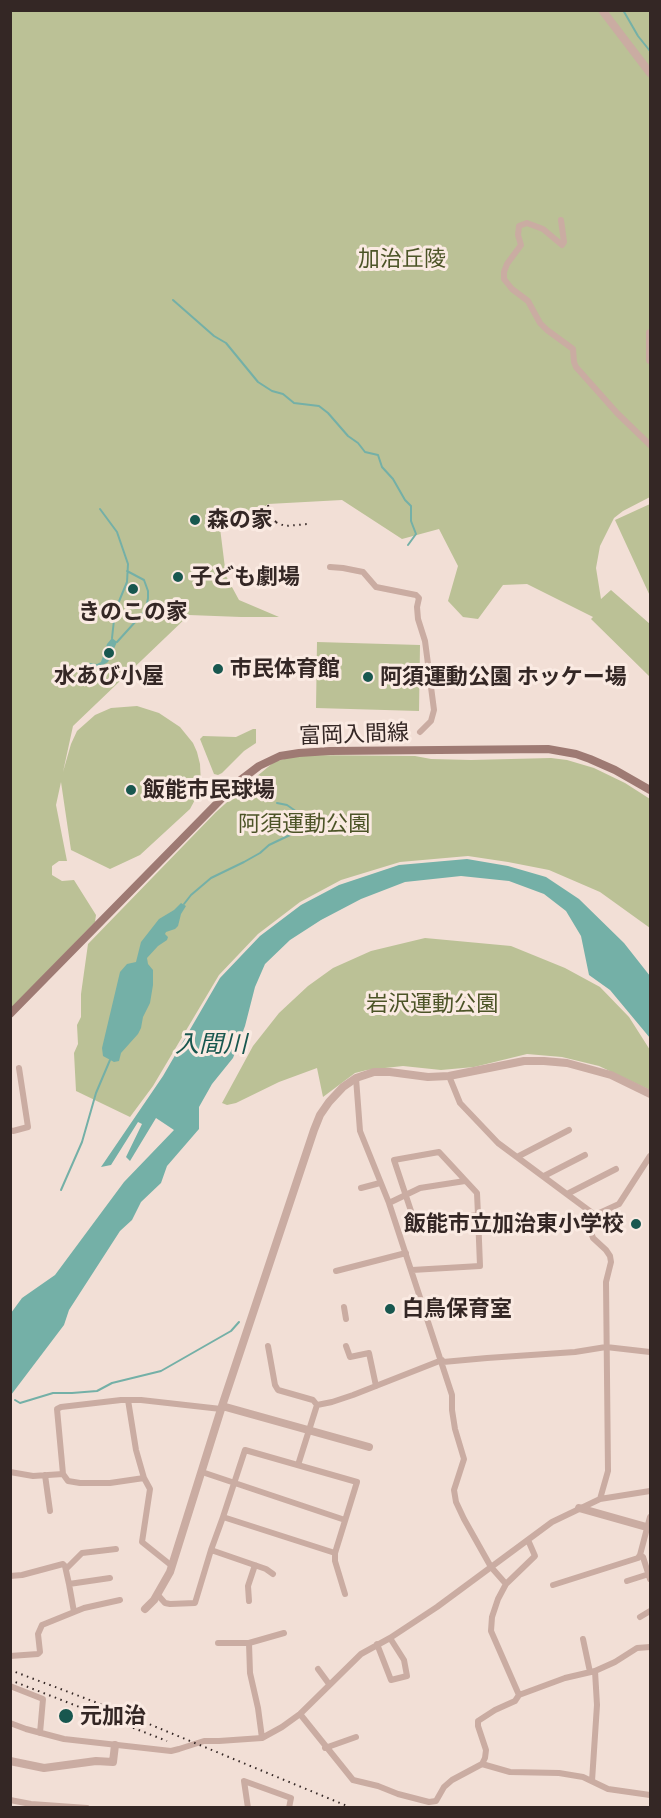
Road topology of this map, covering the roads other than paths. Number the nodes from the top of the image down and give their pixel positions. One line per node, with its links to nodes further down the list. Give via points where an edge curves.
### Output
1 (602, 10): 2 (street)
2 (651, 73)
3 (561, 220): 6 (street, via 562,245 543,229 527,222 519,226 521,245 507,264 504,279 528,301 547,330 573,349 574,364 616,413)
4 (651, 333): 5 (street)
5 (651, 360)
6 (651, 445)
7 (330, 567): 8 (street, via 363,572 376,586 419,598 418,620 425,641 434,710 431,722)
8 (420, 732)
9 (651, 790): 10 (main road, 富岡入間線, via 590,759 548,749 330,751 280,756 238,783)
10 (10, 1014)
11 (19, 1068): 15 (street, via 28,1127)
12 (449, 1076): 13 (street, via 374,1072); 14 (street, via 524,1061 567,1063); 19 (street, via 460,1103)
13 (356, 1078): 23 (street, via 360,1131); 43 (street, via 343,1087 320,1115)
14 (651, 1094)
15 (10, 1130)
16 (569, 1130): 19 (street)
17 (585, 1155): 21 (street)
18 (651, 1156): 29 (street, via 619,1204)
19 (517, 1157): 21 (street)
20 (616, 1169): 25 (street)
21 (544, 1176): 25 (street)
22 (465, 1181): 26 (street, via 420,1188); 26 (street, via 439,1152 394,1160); 28 (street, via 477,1193)
23 (380, 1183): 24 (street); 27 (street)
24 (360, 1188)
25 (567, 1194): 29 (street)
26 (406, 1195): 27 (street); 28 (street, via 416,1223)
27 (389, 1203): 30 (street)
28 (478, 1215): 31 (street, via 480,1266)
29 (595, 1215): 37 (street, via 593,1238 610,1256)
30 (406, 1253): 31 (street); 32 (street)
31 (412, 1270): 39 (street)
32 (336, 1271)
33 (344, 1306): 34 (street)
34 (346, 1319)
35 (268, 1346): 42 (street, via 278,1390 313,1400)
36 (346, 1346): 40 (street, via 350,1357 369,1353)
37 (606, 1347): 38 (street); 39 (street); 54 (street, via 608,1471)
38 (651, 1352)
39 (442, 1361): 40 (street); 68 (street, via 464,1459 454,1490 456,1502)
40 (376, 1386): 42 (street)
41 (128, 1400): 43 (street); 49 (street, via 57,1409); 51 (street)
42 (317, 1405): 44 (street)
43 (222, 1407): 44 (street); 48 (street)
44 (309, 1430): 45 (street); 46 (street)
45 (369, 1447)
46 (298, 1465): 52 (street, via 245,1450); 59 (street, via 357,1482)
47 (10, 1472): 50 (street)
48 (202, 1472): 52 (street); 67 (street)
49 (63, 1474): 50 (street); 51 (street, via 68,1482 80,1483)
50 (45, 1475): 56 (street)
51 (144, 1478): 67 (street, via 150,1488 142,1542)
52 (234, 1483): 57 (street); 59 (street)
53 (651, 1491): 54 (street)
54 (600, 1499): 55 (street)
55 (579, 1508): 60 (street); 61 (street)
56 (50, 1511)
57 (223, 1517): 63 (street); 64 (street)
58 (651, 1517): 60 (street)
59 (345, 1520): 64 (street)
60 (649, 1528): 65 (street)
61 (528, 1540): 68 (street); 76 (street, via 535,1556)
62 (116, 1549): 69 (street, via 82,1553)
63 (212, 1550): 66 (street); 78 (street, via 195,1603 165,1603)
64 (335, 1553): 79 (street)
65 (640, 1555): 72 (street); 77 (street)
66 (255, 1565): 70 (street); 81 (street, via 248,1586)
67 (172, 1566): 78 (street)
68 (491, 1567): 76 (street); 87 (street)
69 (66, 1569): 71 (street, via 63,1564); 75 (street)
70 (273, 1574)
71 (10, 1576)
72 (650, 1576): 74 (street)
73 (110, 1578): 75 (street)
74 (627, 1581)
75 (69, 1584): 84 (street)
76 (506, 1584): 98 (street, via 492,1617 491,1631)
77 (553, 1585)
78 (157, 1594): 82 (street)
79 (345, 1594)
80 (120, 1600): 84 (street)
81 (249, 1601)
82 (145, 1609)
83 (651, 1611): 85 (street)
84 (74, 1612): 93 (street, via 41,1626 38,1654)
85 (640, 1617)
86 (284, 1633): 90 (street)
87 (390, 1638): 91 (street); 91 (street, via 404,1660 407,1676 392,1680)
88 (583, 1639): 95 (street)
89 (218, 1643): 90 (street)
90 (249, 1643): 103 (street, via 250,1674)
91 (377, 1644): 96 (street)
92 (651, 1647): 95 (street, via 637,1648)
93 (10, 1656)
94 (318, 1669): 96 (street)
95 (593, 1672): 98 (street); 108 (street, via 597,1705)
96 (329, 1684): 99 (street)
97 (10, 1686): 101 (street, via 42,1699)
98 (519, 1695): 107 (street, via 478,1721 486,1750)
99 (300, 1714): 103 (street); 105 (street)
100 (10, 1724): 101 (street)
101 (40, 1733): 104 (street)
102 (356, 1737): 105 (street)
103 (262, 1738): 104 (street, via 204,1741 175,1750)
104 (114, 1745): 106 (street, via 113,1762 44,1768)
105 (325, 1748): 111 (street, via 353,1780 423,1801)
106 (10, 1761)
107 (482, 1764): 108 (street, via 510,1772 559,1773); 111 (street, via 452,1780)
108 (592, 1781): 109 (street, via 608,1789)
109 (651, 1795)
110 (10, 1800): 112 (street)
111 (436, 1801): 115 (street)
112 (87, 1808)
113 (248, 1808): 114 (street, via 244,1781 291,1798)
114 (289, 1808)
115 (442, 1808)

